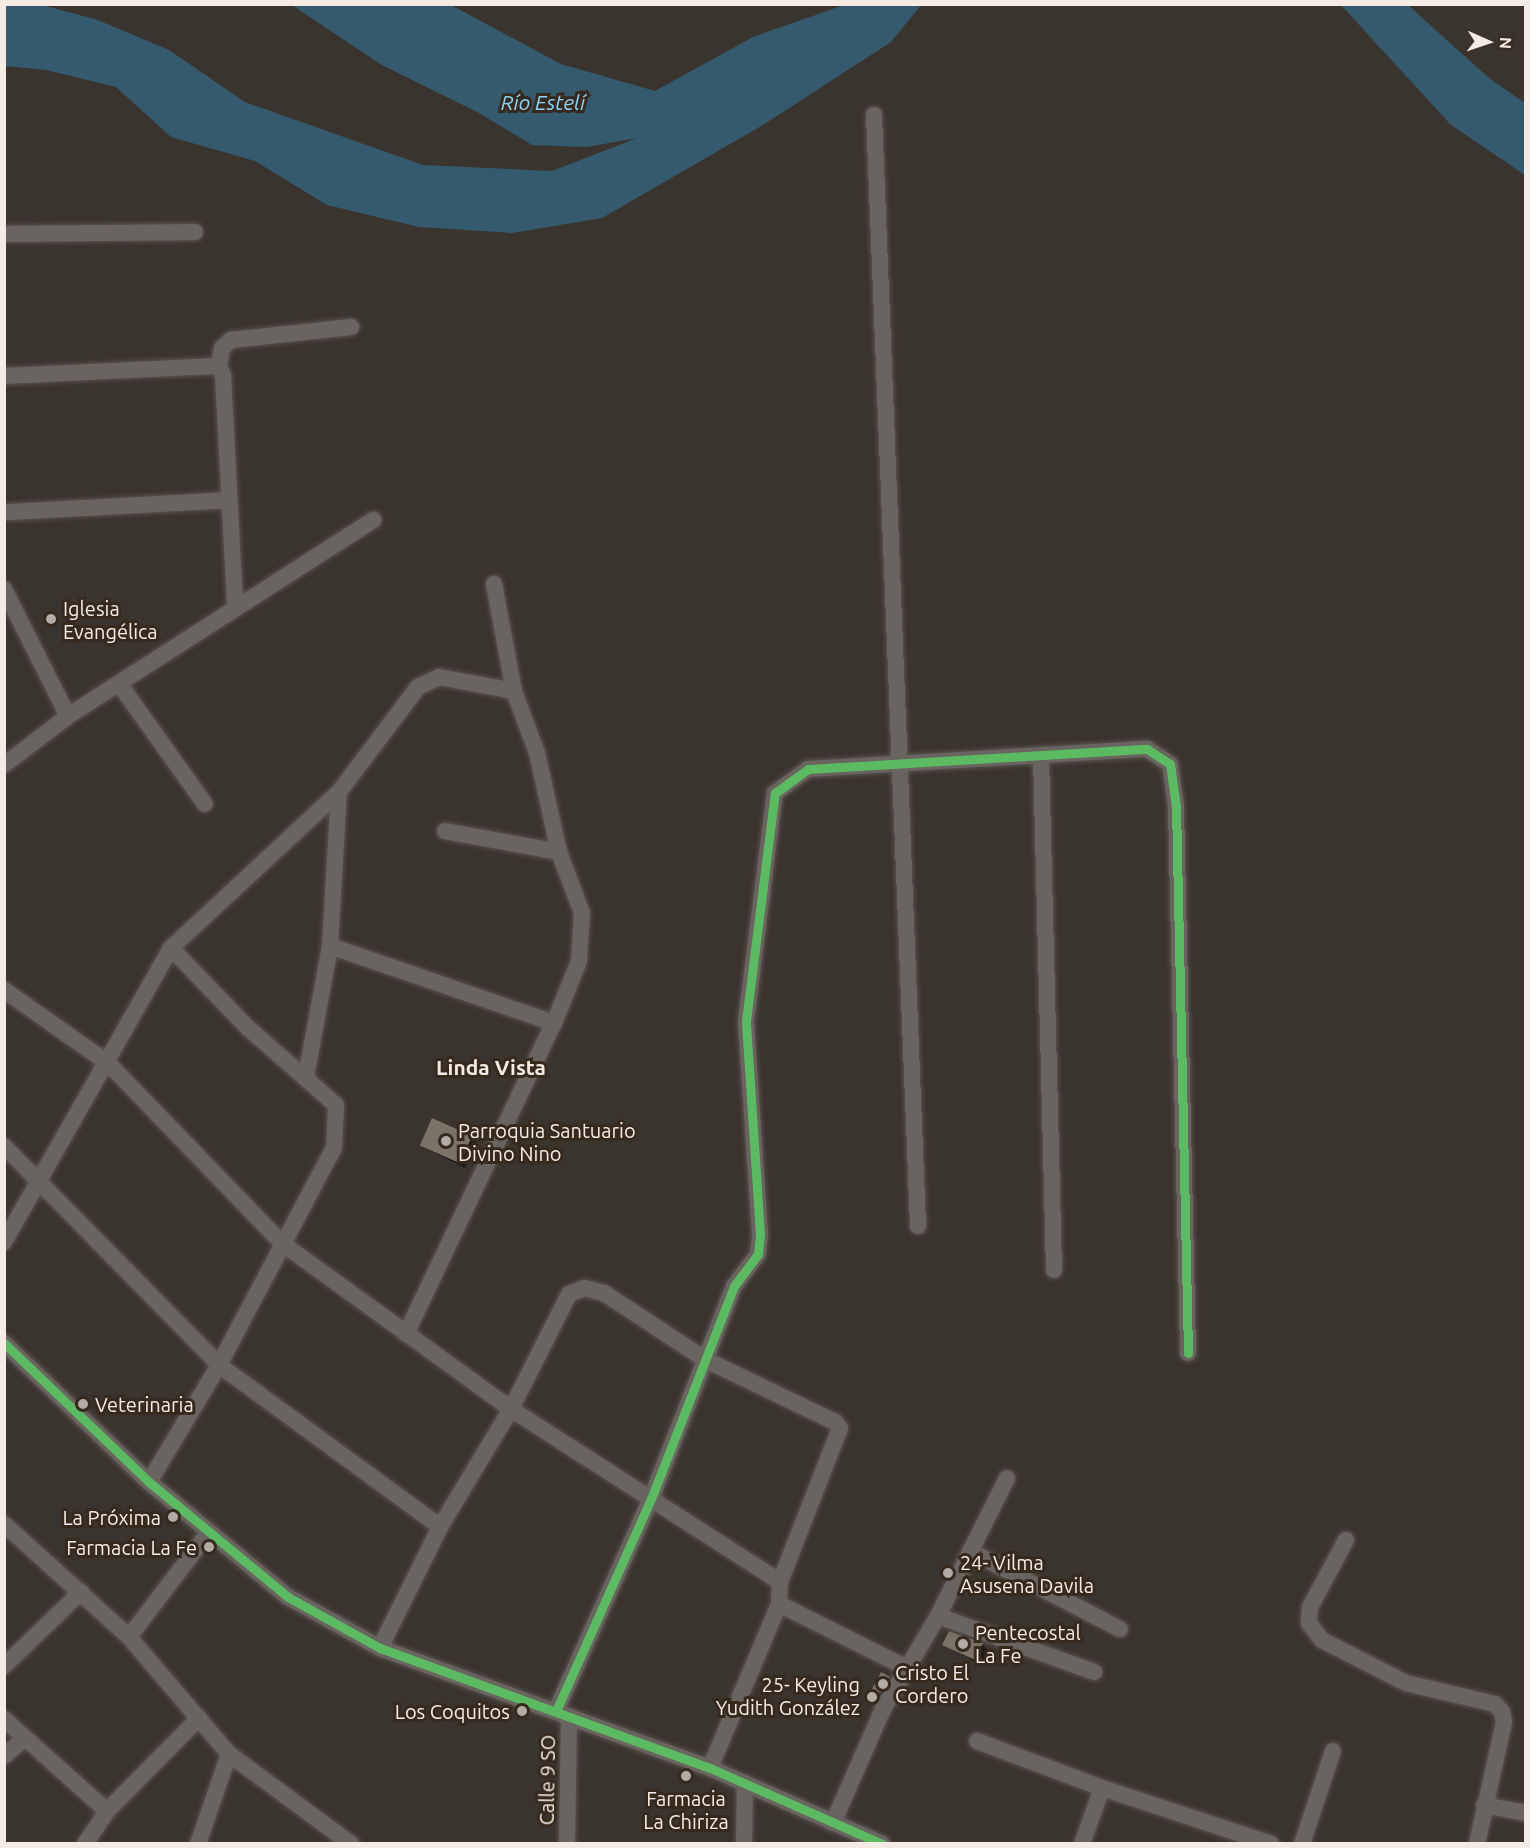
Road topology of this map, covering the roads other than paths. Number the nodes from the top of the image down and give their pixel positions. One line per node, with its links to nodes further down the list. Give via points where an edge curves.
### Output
1 (874, 115): 19 (street)
2 (195, 232): 3 (street)
3 (4, 234)
4 (351, 327): 5 (street, via 231,340 222,348)
5 (219, 366): 6 (street); 7 (street, via 223,375)
6 (4, 376)
7 (230, 500): 8 (street); 12 (street)
8 (9, 512)
9 (374, 520): 12 (street)
10 (494, 584): 15 (street)
11 (4, 589): 13 (street)
12 (235, 606): 14 (street)
13 (9, 608): 16 (street)
14 (120, 685): 16 (street); 21 (street)
15 (514, 691): 20 (street, via 439,677 418,687); 23 (street, via 537,753)
16 (68, 716): 18 (street)
17 (1041, 756): 19 (street); 35 (street); 38 (street, via 1148,749 1170,764 1176,806)
18 (4, 765)
19 (897, 765): 32 (street); 39 (street, via 808,769 775,793 746,1021 760,1234 758,1254 734,1286)
20 (339, 792): 24 (street); 25 (street)
21 (205, 804)
22 (445, 831): 23 (street)
23 (559, 852): 27 (street, via 582,913 579,961)
24 (330, 946): 27 (street); 29 (street)
25 (171, 948): 28 (street); 29 (street, via 247,1028)
26 (4, 990): 28 (street)
27 (554, 1023): 36 (street)
28 (108, 1063): 31 (street); 34 (street)
29 (306, 1077): 34 (street, via 336,1105 334,1148)
30 (4, 1146): 31 (street)
31 (40, 1179): 33 (street); 40 (street)
32 (918, 1226)
33 (4, 1242)
34 (282, 1244): 36 (street); 40 (street)
35 (1054, 1270)
36 (406, 1334): 41 (street)
37 (4, 1343): 43 (street)
38 (1188, 1353)
39 (706, 1360): 41 (street, via 604,1293 585,1288 568,1294); 44 (street); 50 (street, via 835,1422 840,1428)
40 (219, 1365): 43 (street); 46 (street)
41 (511, 1409): 44 (street); 46 (street)
42 (1007, 1478): 49 (street)
43 (149, 1482): 47 (street)
44 (651, 1499): 50 (street); 60 (street)
45 (4, 1524): 51 (street)
46 (440, 1527): 56 (street)
47 (209, 1532): 55 (street); 56 (street, via 288,1597)
48 (1346, 1540): 71 (street, via 1310,1608 1309,1623 1322,1640 1406,1683 1495,1704 1504,1722)
49 (970, 1551): 53 (street); 54 (street)
50 (780, 1582): 52 (street)
51 (81, 1592): 55 (street); 57 (street)
52 (779, 1604): 58 (street); 68 (street)
53 (938, 1616): 58 (street); 59 (street)
54 (1120, 1629)
55 (129, 1637): 61 (street)
56 (380, 1648): 60 (street)
57 (4, 1666)
58 (905, 1667): 74 (street)
59 (1094, 1672)
60 (563, 1714): 68 (street); 78 (street, Calle 9 SO)
61 (199, 1718): 66 (street); 72 (street)
62 (4, 1719): 63 (street)
63 (23, 1740): 67 (street); 72 (street)
64 (977, 1742): 70 (street)
65 (1333, 1751): 83 (street)
66 (230, 1754): 76 (street); 77 (street)
67 (4, 1756)
68 (710, 1768): 69 (street)
69 (745, 1783): 74 (street); 79 (street)
70 (1102, 1788): 81 (street); 82 (street)
71 (1484, 1804): 73 (street); 84 (street)
72 (107, 1811): 75 (street)
73 (1526, 1813)
74 (833, 1823): 80 (street)
75 (85, 1844)
76 (198, 1844)
77 (351, 1844)
78 (567, 1844)
79 (744, 1844)
80 (882, 1844)
81 (1082, 1844)
82 (1270, 1844)
83 (1302, 1844)
84 (1477, 1844)

